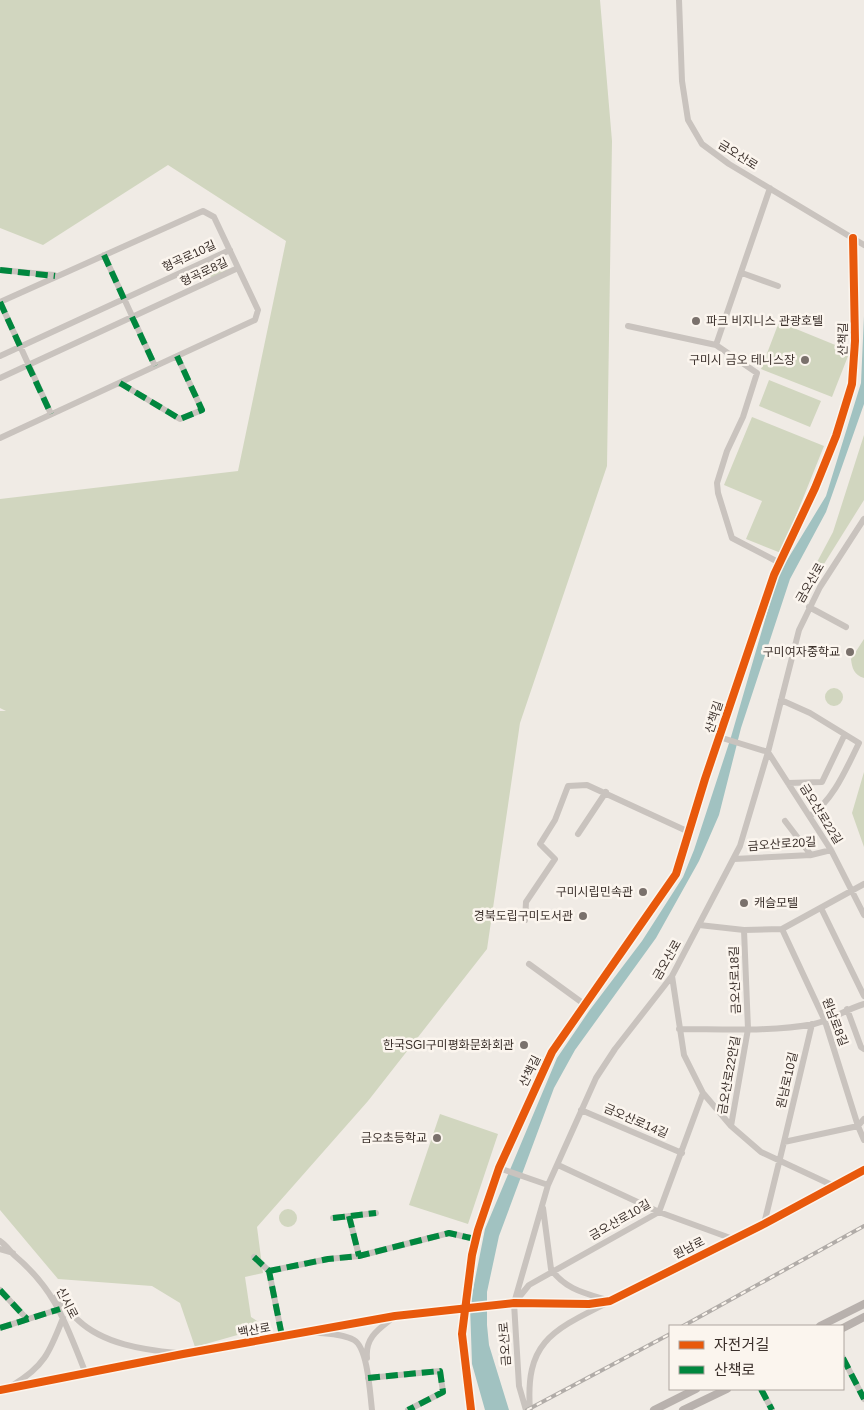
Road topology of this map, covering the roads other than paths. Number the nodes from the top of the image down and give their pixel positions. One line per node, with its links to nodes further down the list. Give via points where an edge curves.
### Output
1 (680, 0): 2 (street, 금오산로, via 682,81 688,120 702,144)
2 (770, 188): 3 (street, 금오산로); 9 (street)
3 (853, 238): 4 (street, 금오산로); 27 (street, 산책길, via 855,341 852,384 822,471)
4 (864, 245)
5 (230, 250): 6 (street, 형곡로10길, via 214,217 203,211); 7 (street); 12 (street, 형곡로10길)
6 (104, 254): 10 (street, 형곡로10길); 12 (street)
7 (238, 268): 13 (street, 형곡로8길); 18 (street, 형곡로8길, via 258,310 255,320)
8 (0, 270): 10 (street)
9 (742, 274): 11 (street); 15 (street)
10 (55, 276): 16 (street, 형곡로10길, via 0,302)
11 (778, 286)
12 (124, 299): 13 (street); 16 (street, 형곡로10길)
13 (132, 317): 19 (street, 형곡로8길); 20 (street)
14 (628, 326): 15 (street)
15 (716, 345): 27 (street, via 757,373 727,451 718,493 732,538)
16 (20, 346): 17 (street, 형곡로10길); 19 (street)
17 (0, 356)
18 (177, 356): 20 (street, 형곡로8길); 22 (street, via 202,410 180,419)
19 (28, 365): 21 (street, 형곡로8길); 23 (street)
20 (154, 366): 22 (street, 형곡로8길)
21 (0, 378)
22 (120, 383): 23 (street, 형곡로8길)
23 (51, 414): 24 (street, 형곡로8길)
24 (0, 438)
25 (864, 519): 26 (street, 금오산로)
26 (861, 531): 28 (street, 금오산로)
27 (780, 563): 32 (street, 산책길)
28 (809, 607): 29 (street); 30 (street, 금오산로, via 799,630)
29 (846, 627)
30 (781, 700): 31 (street, via 810,713); 33 (street, 금오산로)
31 (844, 736): 34 (street, via 822,782); 36 (street, via 859,743 832,793)
32 (719, 737): 33 (street); 38 (street, 산책길)
33 (768, 752): 34 (street, 금오산로22길); 42 (street, 금오산로)
34 (788, 783): 36 (street, 금오산로22길)
35 (606, 792): 38 (street); 39 (street); 47 (street, via 587,785 568,786 556,820 540,844 555,858 526,902)
36 (810, 816): 40 (street, 금오산로22길)
37 (785, 821): 41 (street)
38 (689, 832): 54 (street, 산책길, via 676,874)
39 (578, 834)
40 (831, 850): 41 (street, 금오산로20길); 44 (street, 금오산로22길)
41 (810, 855): 42 (street, 금오산로20길)
42 (734, 859): 48 (street, 금오산로)
43 (864, 884): 44 (street)
44 (852, 891): 45 (street, 금오산로18길); 46 (street, 금오산로22길)
45 (821, 908): 49 (street, 금오산로18길); 53 (street)
46 (864, 915)
47 (526, 920)
48 (699, 925): 50 (street, 금오산로18길); 52 (street, 금오산로)
49 (782, 929): 50 (street, 금오산로18길); 57 (street, 원남로8길)
50 (744, 930): 60 (street, 금오산로18길)
51 (529, 964): 54 (street)
52 (672, 976): 59 (street); 63 (street, 금오산로, via 603,1066)
53 (864, 996)
54 (584, 1004): 72 (street, 산책길, via 552,1052)
55 (864, 1004): 56 (street, 금오산로22안길)
56 (847, 1009): 57 (street, 금오산로22안길); 61 (street, via 860,1047)
57 (825, 1021): 58 (street, 금오산로22안길); 66 (street, 원남로8길)
58 (812, 1024): 60 (street, 금오산로22안길); 68 (street, 원남로10길)
59 (679, 1028): 60 (street, 금오산로22안길); 62 (street, via 684,1056)
60 (748, 1028): 65 (street, 금오산로22안길)
61 (864, 1049)
62 (703, 1093): 65 (street); 69 (street, 금오산로10길)
63 (581, 1110): 69 (street, 금오산로14길); 71 (street, 금오산로)
64 (864, 1119): 66 (street)
65 (731, 1126): 70 (street, via 761,1152)
66 (858, 1126): 67 (street, 원남로8길); 68 (street)
67 (864, 1140)
68 (784, 1142): 70 (street)
69 (682, 1153): 77 (street, 금오산로10길)
70 (780, 1160): 75 (street); 81 (street)
71 (558, 1165): 74 (street, 금오산로); 77 (street)
72 (499, 1168): 74 (street); 83 (street, 산책길)
73 (864, 1170): 75 (street, 원남로)
74 (548, 1185): 76 (street, 금오산로)
75 (834, 1186): 81 (street, 원남로)
76 (542, 1204): 90 (street); 94 (street, 금오산로)
77 (659, 1212): 82 (street); 90 (street, 금오산로10길)
78 (376, 1213): 79 (street)
79 (349, 1216): 80 (street); 87 (street)
80 (334, 1218)
81 (764, 1224): 82 (street, 원남로)
82 (734, 1239): 93 (street, 원남로)
83 (475, 1240): 87 (street, via 449,1233); 96 (street, 산책길)
84 (0, 1242): 86 (street, 신시로)
85 (0, 1250): 86 (street, 신시로)
86 (13, 1253): 91 (street, 신시로)
87 (359, 1256): 89 (street)
88 (254, 1257): 89 (street)
89 (269, 1271): 106 (street)
90 (553, 1271): 93 (street, via 574,1290); 94 (street, 금오산로10길, via 529,1284)
91 (46, 1285): 97 (street, 신시로); 107 (street, via 79,1322 104,1336 147,1350)
92 (0, 1290): 101 (street)
93 (610, 1301): 94 (street, 원남로); 121 (street, via 561,1326 543,1344 531,1371)
94 (514, 1304): 96 (street, 백산로); 120 (street, 금오산로, via 519,1386)
95 (864, 1304): 102 (main road)
96 (464, 1309): 98 (street, 백산로); 119 (street, 산책길, via 462,1334)
97 (60, 1310): 100 (street, 신시로); 101 (street)
98 (395, 1316): 105 (street, 백산로); 110 (street, via 367,1342)
99 (864, 1317): 103 (main road)
100 (63, 1318): 109 (street, 신시로); 111 (street, via 46,1359 31,1374)
101 (26, 1319): 104 (street)
102 (822, 1325)
103 (844, 1327)
104 (0, 1328)
105 (305, 1331): 106 (street, 백산로); 110 (street, via 356,1341 363,1353)
106 (282, 1336): 107 (street, 백산로)
107 (183, 1354): 109 (street, 백산로)
108 (844, 1360): 116 (street)
109 (86, 1374): 111 (street, 백산로)
110 (368, 1378): 117 (street); 118 (street, via 440,1371 443,1392)
111 (10, 1387): 112 (street, 백산로)
112 (0, 1390)
113 (694, 1390): 122 (main road)
114 (725, 1390): 123 (main road)
115 (762, 1390): 124 (street)
116 (864, 1399)
117 (372, 1410)
118 (408, 1410)
119 (471, 1410)
120 (526, 1410)
121 (530, 1410)
122 (654, 1410)
123 (683, 1410)
124 (772, 1410)

